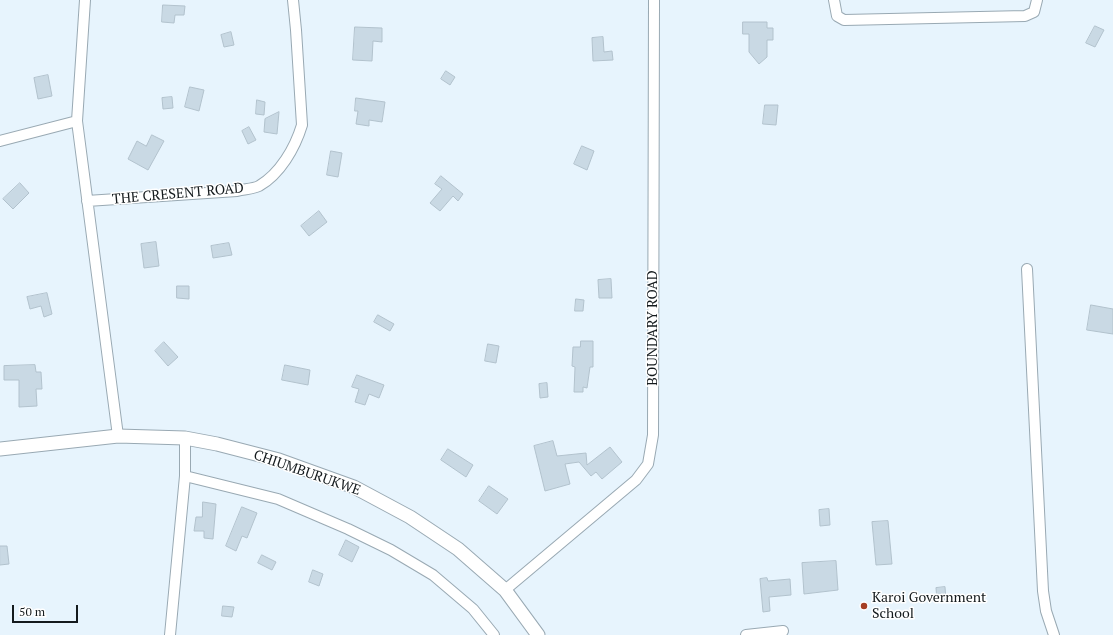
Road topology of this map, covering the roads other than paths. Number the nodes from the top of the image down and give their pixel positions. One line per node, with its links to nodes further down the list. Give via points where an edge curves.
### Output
1 (85, 0): 6 (street)
2 (293, 0): 8 (street, THE CRESENT ROAD, via 302,125 287,157 274,175 258,186 237,191)
3 (654, 0): 14 (street, BOUNDARY ROAD, via 653,435 648,464 636,480)
4 (834, 0): 5 (street, via 837,16 844,20 1025,16 1034,12)
5 (1037, 0)
6 (77, 121): 7 (street); 8 (street)
7 (0, 141)
8 (87, 201): 10 (street)
9 (1027, 269): 20 (street, via 1043,591)
10 (118, 436): 11 (street, CHIUMBURUKWE); 12 (street, CHIUMBURUKWE)
11 (186, 438): 13 (street); 14 (street, CHIUMBURUKWE, via 279,460 354,487 416,521 458,549)
12 (0, 449)
13 (185, 476): 16 (street); 17 (street, via 278,499 391,550 439,580 473,609)
14 (505, 590): 18 (street, CHIUMBURUKWE)
15 (783, 631): 19 (street)
16 (170, 635)
17 (494, 635)
18 (538, 635)
19 (746, 635)
20 (1054, 635)

